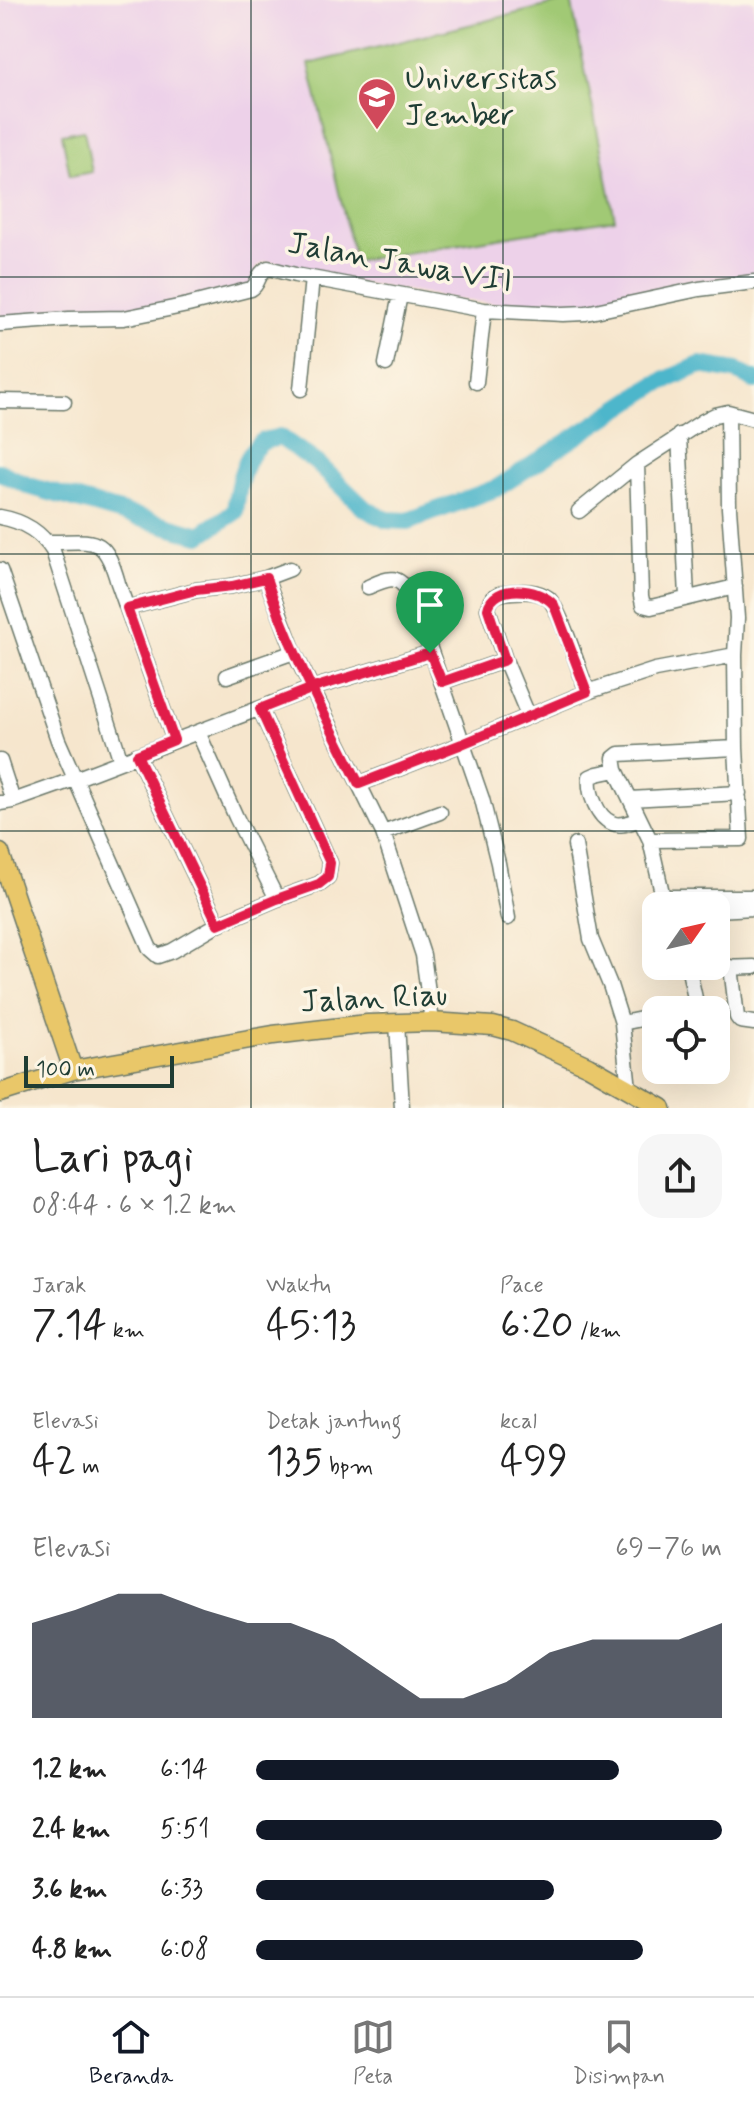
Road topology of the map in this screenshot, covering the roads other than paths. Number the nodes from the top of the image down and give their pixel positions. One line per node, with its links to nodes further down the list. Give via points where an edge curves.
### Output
1 (312, 278): 3 (street, Jalan Jawa VII); 5 (street, Jalan Jawa VII, via 268,268 251,289 158,312); 8 (street)
2 (754, 282): 4 (street, Jalan Jawa VII, via 586,313)
3 (400, 295): 4 (street, Jalan Jawa VII); 6 (street)
4 (484, 310): 7 (street)
5 (0, 324)
6 (386, 364)
7 (476, 382)
8 (301, 389)
9 (0, 401): 10 (street)
10 (64, 402)
11 (728, 412): 12 (street); 13 (street); 22 (street)
12 (754, 419)
13 (679, 435): 14 (street); 23 (street)
14 (637, 464): 15 (street); 23 (street, via 642,604 651,607)
15 (579, 511)
16 (0, 517): 17 (street, via 30,527)
17 (47, 542): 24 (street, via 103,547); 41 (street)
18 (290, 569): 20 (street)
19 (0, 570): 43 (street)
20 (266, 578): 24 (street); 25 (street)
21 (368, 587): 26 (street, via 390,578 402,583 412,597)
22 (735, 587): 23 (street); 27 (street, via 744,618)
23 (687, 597)
24 (127, 608): 36 (street)
25 (294, 652): 29 (street); 31 (street)
26 (430, 653): 30 (street); 31 (street)
27 (735, 655): 32 (street, via 655,670); 38 (street)
28 (505, 660): 30 (street); 32 (street, via 489,603 503,593 541,594 554,605); 34 (street)
29 (227, 676)
30 (442, 682): 37 (street)
31 (313, 688): 33 (street); 44 (street)
32 (587, 692): 34 (street)
33 (260, 709): 35 (street); 58 (street, via 330,867 319,884)
34 (528, 715): 37 (street)
35 (198, 732): 36 (street); 58 (street)
36 (174, 740): 39 (street)
37 (462, 744): 44 (street); 61 (street, via 482,799)
38 (736, 748): 42 (street, via 619,754 614,758); 45 (street)
39 (137, 755): 41 (street); 62 (street)
40 (0, 761): 47 (street)
41 (121, 761): 43 (street)
42 (616, 770): 46 (street); 49 (street, via 590,777 593,798 612,823)
43 (75, 779): 47 (street); 62 (street, via 153,952 165,955)
44 (359, 784): 50 (street)
45 (739, 793): 46 (street); 51 (street)
46 (630, 799): 49 (street)
47 (6, 802)
48 (440, 812): 50 (street)
49 (639, 820): 52 (street)
50 (383, 833): 66 (street, via 423,955)
51 (748, 839): 52 (street)
52 (650, 840): 55 (street)
53 (575, 845): 68 (street, via 591,939)
54 (0, 853): 70 (main road)
55 (662, 892)
56 (754, 897): 57 (street)
57 (730, 898)
58 (277, 899): 62 (street)
59 (754, 908): 60 (street)
60 (730, 909)
61 (508, 918)
62 (218, 924)
63 (731, 967): 64 (street); 69 (street, via 737,1017)
64 (754, 967)
65 (642, 1019): 68 (street)
66 (432, 1022): 67 (main road, Jalan Riau); 71 (main road, Jalan Riau, via 512,1031)
67 (397, 1023): 70 (main road, Jalan Riau, via 273,1035); 73 (street)
68 (622, 1023): 71 (street)
69 (754, 1023)
70 (73, 1070): 72 (main road, Jalan Riau)
71 (629, 1089): 74 (main road, Jalan Riau)
72 (0, 1093)
73 (402, 1108)
74 (662, 1108)

